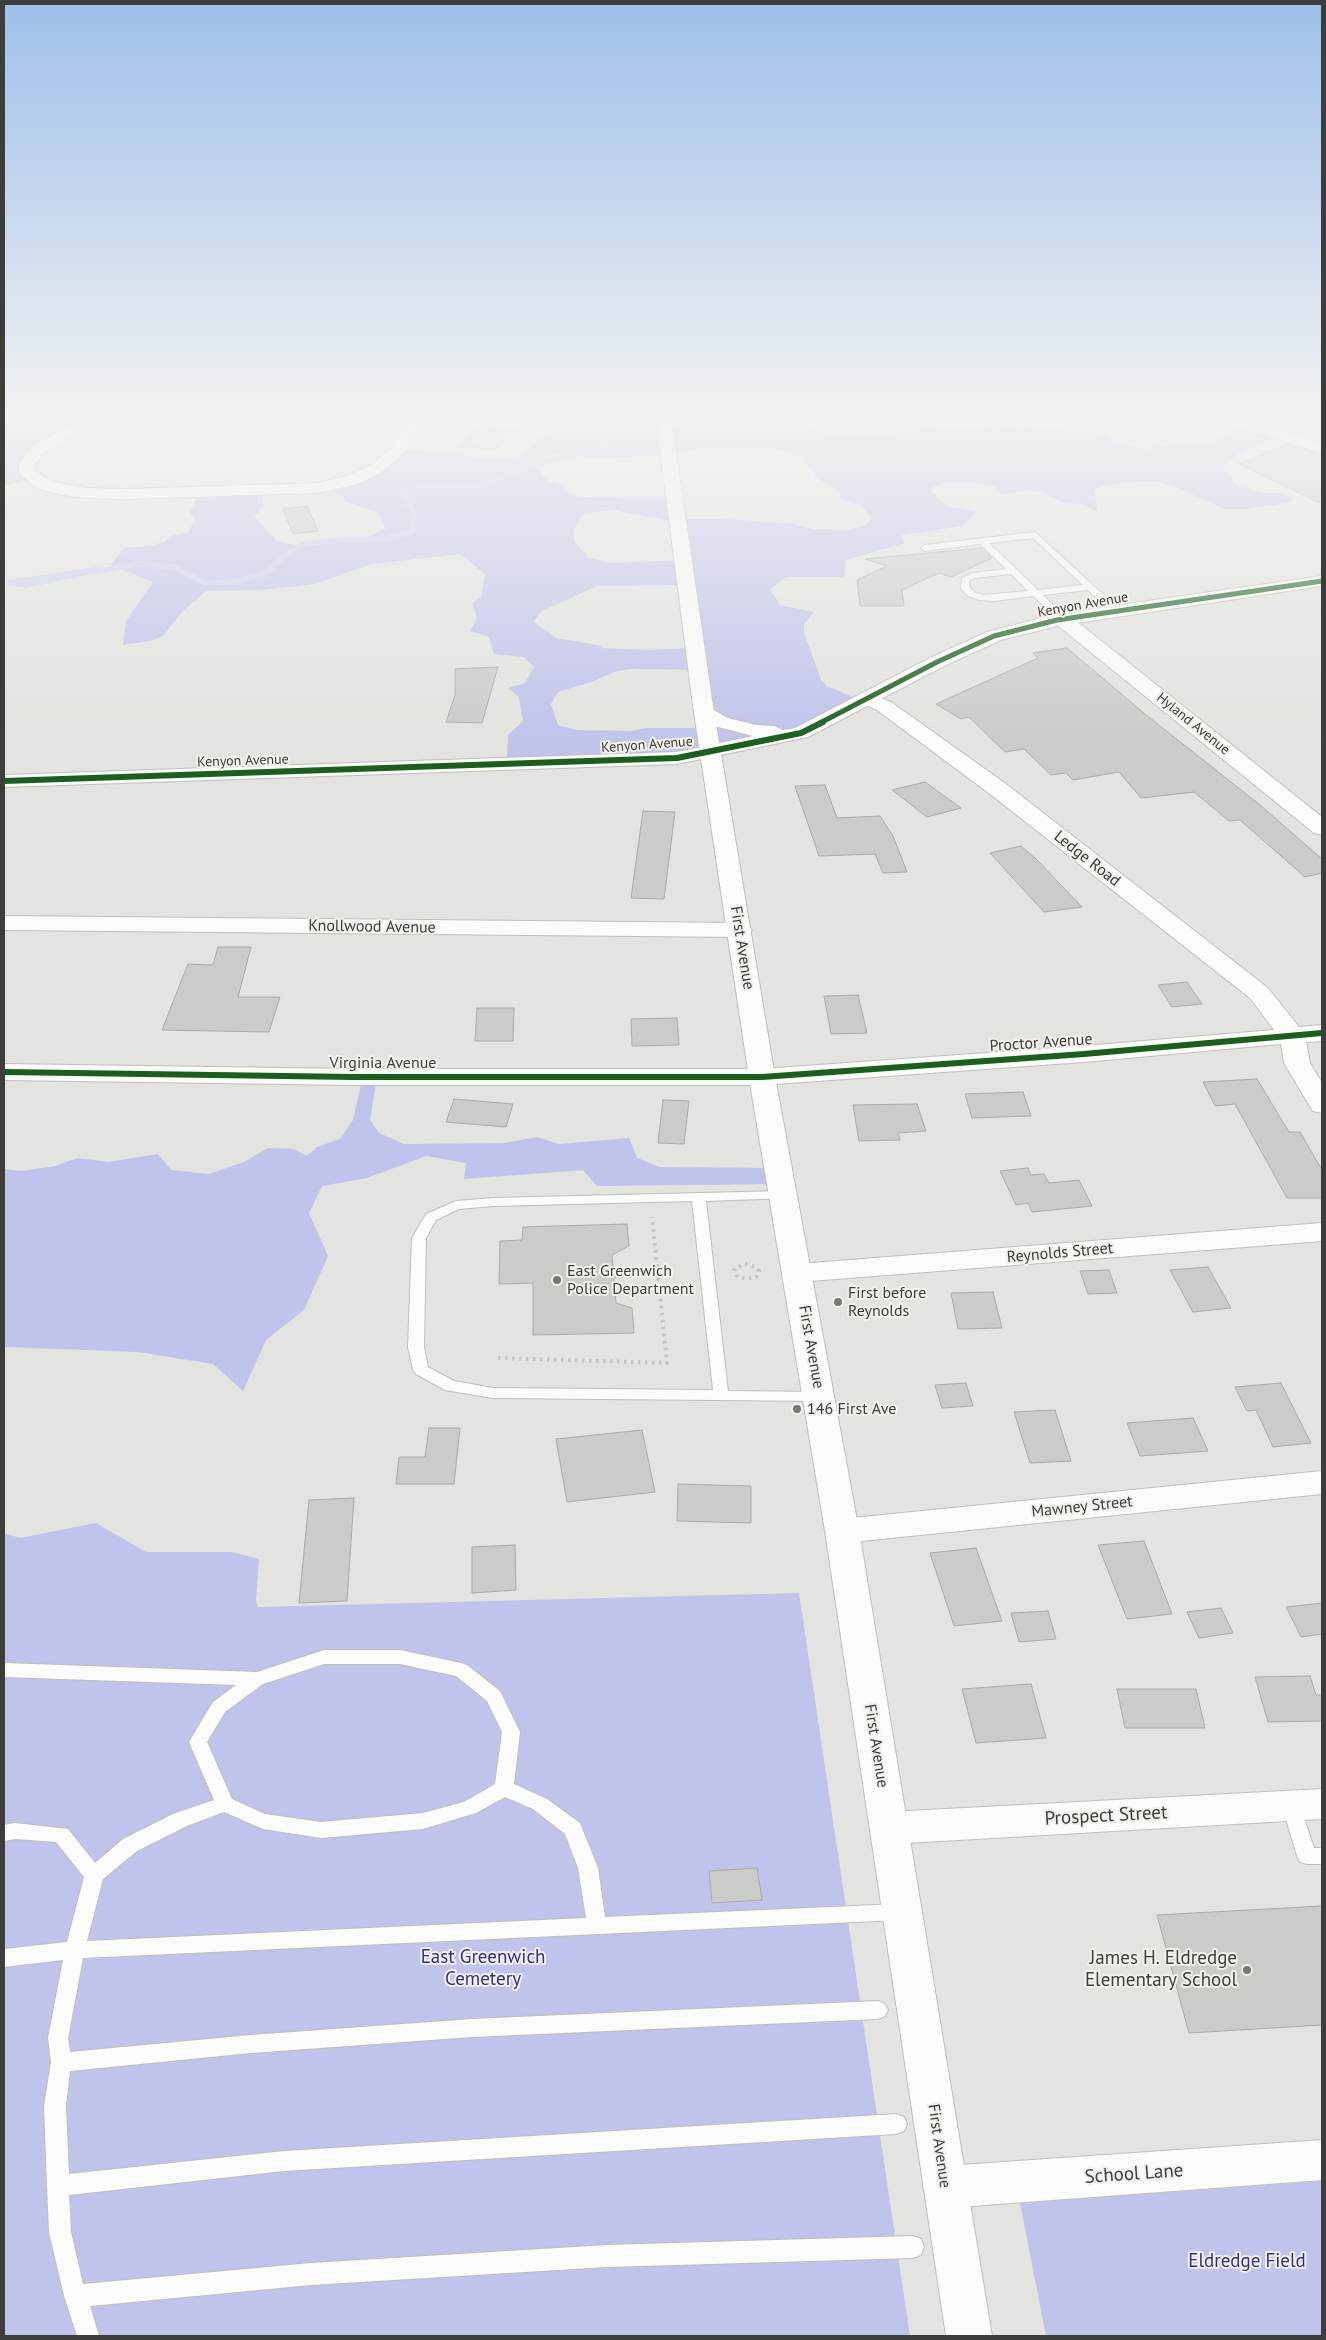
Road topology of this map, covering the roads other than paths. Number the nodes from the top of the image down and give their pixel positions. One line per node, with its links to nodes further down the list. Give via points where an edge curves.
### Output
1 (679, 526): 11 (street, First Avenue)
2 (982, 541): 3 (lane); 4 (lane); 6 (lane, via 1035,536)
3 (925, 548)
4 (1013, 571): 7 (lane); 7 (lane, via 972,576 964,580 964,587 982,598)
5 (1322, 581): 8 (street, Kenyon Avenue)
6 (1090, 587): 7 (lane); 8 (lane)
7 (1035, 593): 9 (lane)
8 (1117, 612): 9 (street, Kenyon Avenue)
9 (1063, 620): 10 (street, Kenyon Avenue, via 994,636); 15 (street, Hyland Avenue)
10 (866, 698): 12 (street, Kenyon Avenue); 19 (street, Ledge Road, via 884,706 998,789 1259,993)
11 (705, 713): 12 (street, Kenyon Avenue, via 722,722 756,731); 13 (street, First Avenue)
12 (801, 733): 13 (street, Kenyon Avenue)
13 (711, 752): 14 (street, Kenyon Avenue, via 653,759); 17 (street, First Avenue)
14 (4, 781)
15 (1322, 828)
16 (4, 923): 17 (street, Knollwood Avenue)
17 (740, 930): 21 (street, First Avenue)
18 (1322, 1033): 19 (street, Proctor Avenue)
19 (1293, 1037): 21 (street, Proctor Avenue); 22 (street, via 1297,1063)
20 (4, 1072): 21 (street, Virginia Avenue, via 353,1077)
21 (762, 1077): 23 (street, First Avenue)
22 (1322, 1104)
23 (784, 1195): 24 (lane); 26 (street, First Avenue)
24 (699, 1198): 27 (lane); 27 (lane, via 493,1202 456,1205 431,1217 419,1238 416,1347 421,1370 450,1386 493,1393)
25 (1322, 1232): 26 (street, Reynolds Street)
26 (798, 1273): 28 (street, First Avenue)
27 (721, 1396): 28 (lane)
28 (820, 1397): 30 (street, First Avenue)
29 (1322, 1482): 30 (street, Mawney Street)
30 (842, 1531): 36 (street, First Avenue)
31 (4, 1670): 32 (lane)
32 (257, 1678): 33 (lane, via 324,1657 400,1657 461,1670 494,1696 512,1732); 34 (lane, via 219,1707 198,1742)
33 (504, 1788): 34 (lane, via 469,1808 423,1821 321,1830 263,1821); 41 (lane, via 540,1804 573,1829 588,1868)
34 (225, 1804): 39 (lane, via 180,1820 130,1845)
35 (1306, 1805): 36 (street, Prospect Street); 38 (lane, via 1307,1856)
36 (889, 1828): 40 (street, First Avenue)
37 (4, 1833): 39 (lane, via 61,1835)
38 (1322, 1856)
39 (94, 1875): 42 (lane)
40 (902, 1912): 41 (lane); 49 (street, First Avenue)
41 (597, 1926): 42 (lane)
42 (75, 1950): 43 (lane); 45 (lane, via 58,2038)
43 (4, 1958)
44 (878, 2010): 45 (lane, via 472,2028)
45 (61, 2062): 48 (lane, via 55,2106)
46 (896, 2124): 48 (lane, via 284,2161)
47 (1322, 2160): 49 (street, School Lane)
48 (58, 2186): 51 (lane, via 60,2232)
49 (945, 2187): 53 (street, First Avenue)
50 (914, 2247): 51 (lane, via 607,2256 310,2274)
51 (75, 2296): 52 (lane)
52 (88, 2336)
53 (969, 2336)

